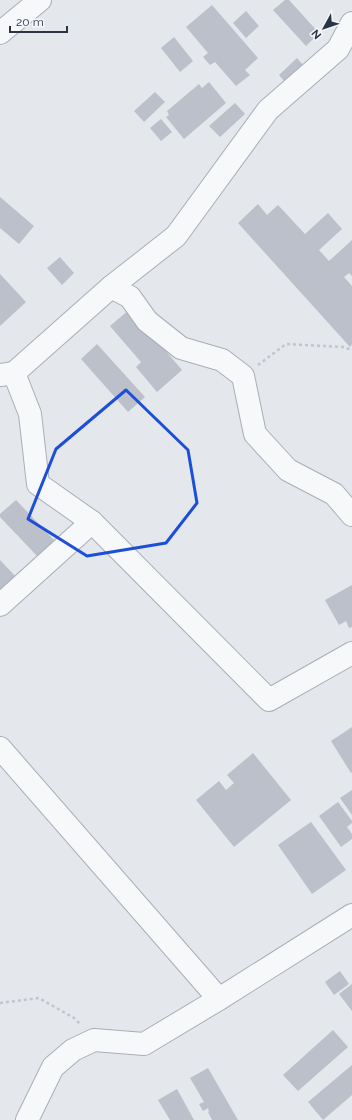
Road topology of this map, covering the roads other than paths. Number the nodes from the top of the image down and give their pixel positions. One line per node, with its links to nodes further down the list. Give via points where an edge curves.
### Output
1 (40, 0): 3 (street)
2 (352, 23): 4 (street, via 338,50 268,110 176,236)
3 (0, 33)
4 (111, 287): 5 (street); 6 (street, via 130,297 147,321 181,348 222,360 243,376 255,434 288,470 334,494)
5 (7, 374): 7 (street, via 30,414 38,484)
6 (352, 515)
7 (92, 522): 8 (street); 9 (street, via 269,700)
8 (0, 605)
9 (352, 653)
10 (0, 748): 12 (street)
11 (352, 915): 12 (street)
12 (219, 999): 13 (street, via 144,1044 94,1040 73,1050 53,1067)
13 (27, 1120)

